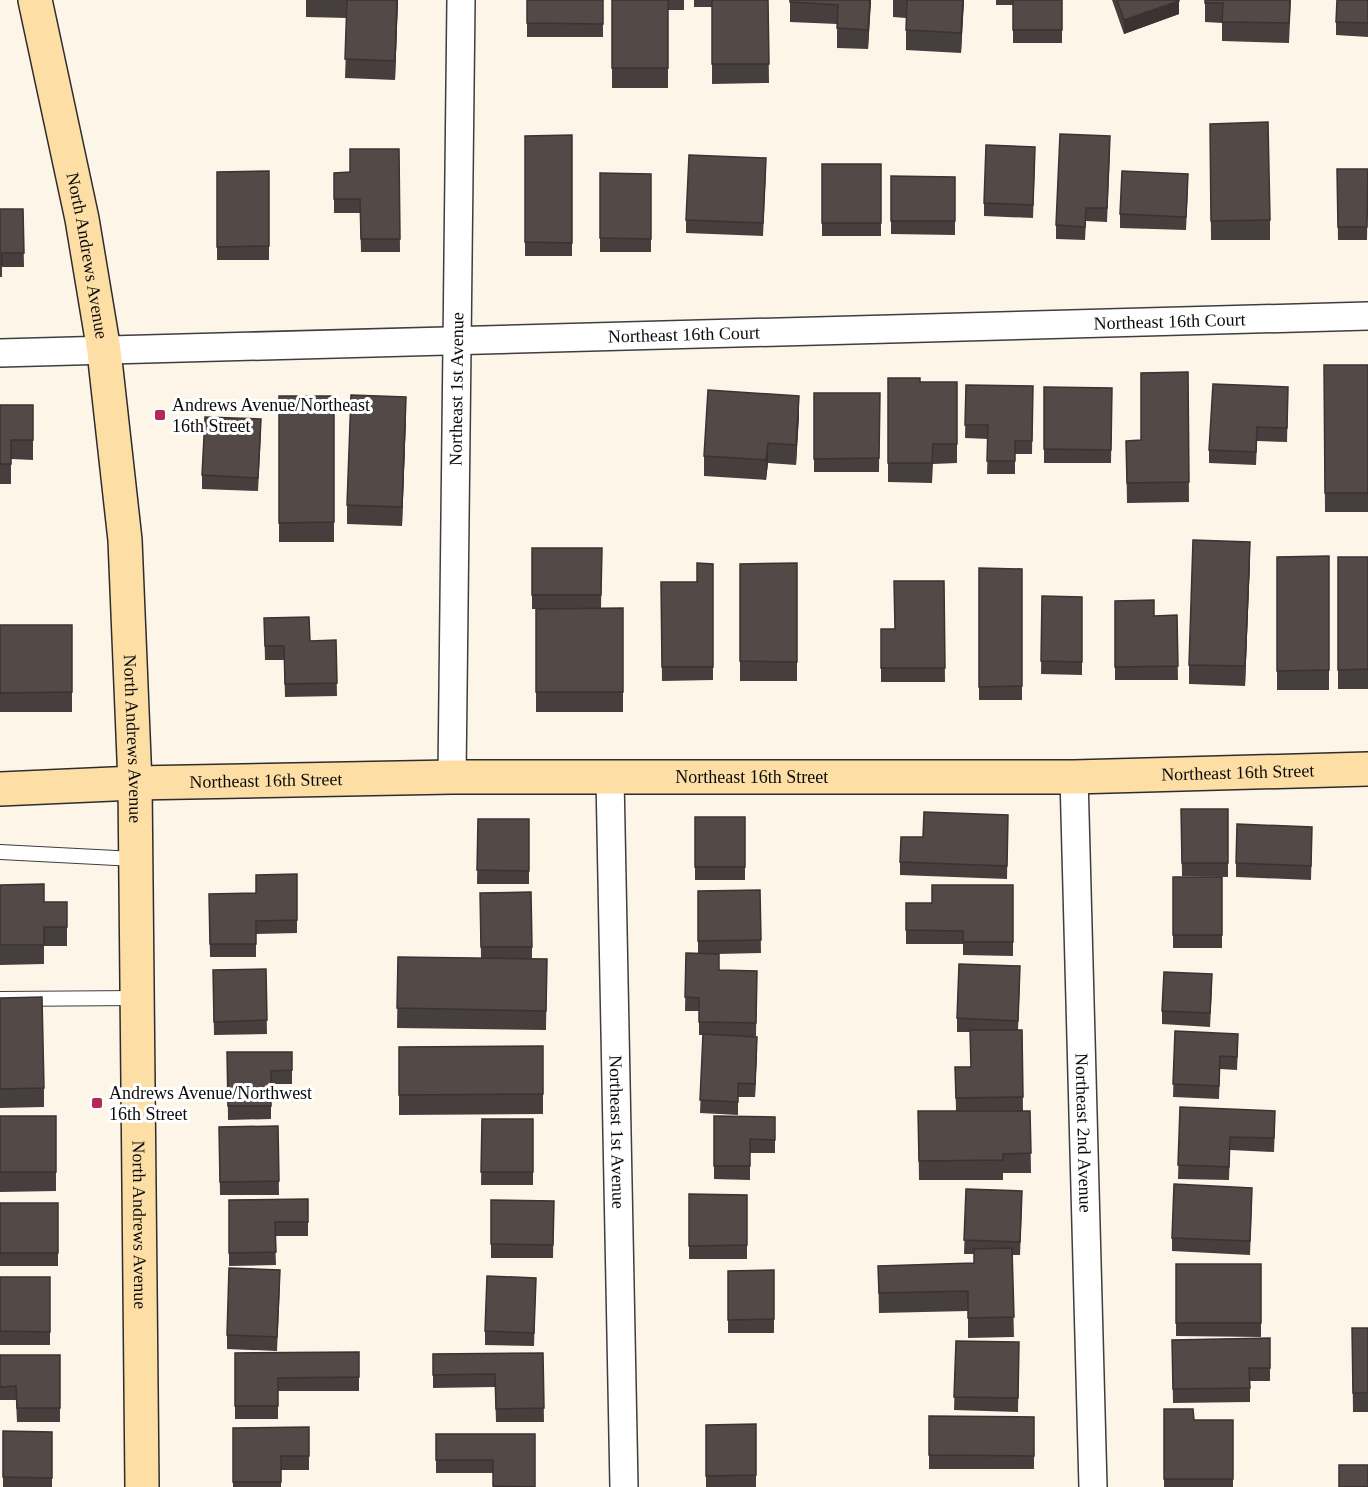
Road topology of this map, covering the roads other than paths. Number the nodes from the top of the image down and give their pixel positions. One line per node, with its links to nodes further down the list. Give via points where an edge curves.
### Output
1 (35, 0): 5 (main road, North Andrews Avenue, via 82,219)
2 (462, 0): 4 (street, Northeast 1st Avenue)
3 (1368, 316): 4 (street, Northeast 16th Court)
4 (457, 341): 5 (street, Northeast 16th Court); 8 (street, Northeast 1st Avenue)
5 (104, 351): 6 (street, Northeast 16th Court); 11 (main road, North Andrews Avenue, via 125,540)
6 (0, 353)
7 (1368, 769): 9 (main road, Northeast 16th Street)
8 (452, 777): 10 (main road, Northeast 16th Street); 11 (main road, Northeast 16th Street)
9 (1074, 777): 10 (main road, Northeast 16th Street); 19 (street, Northeast 2nd Avenue)
10 (610, 778): 18 (street, Northeast 1st Avenue)
11 (135, 783): 12 (main road, Northeast 16th Street); 14 (main road, North Andrews Avenue)
12 (0, 789)
13 (0, 852): 14 (lane)
14 (135, 859): 15 (main road, North Andrews Avenue)
15 (137, 998): 16 (lane); 17 (main road, North Andrews Avenue)
16 (0, 999)
17 (142, 1487)
18 (624, 1487)
19 (1094, 1487)

